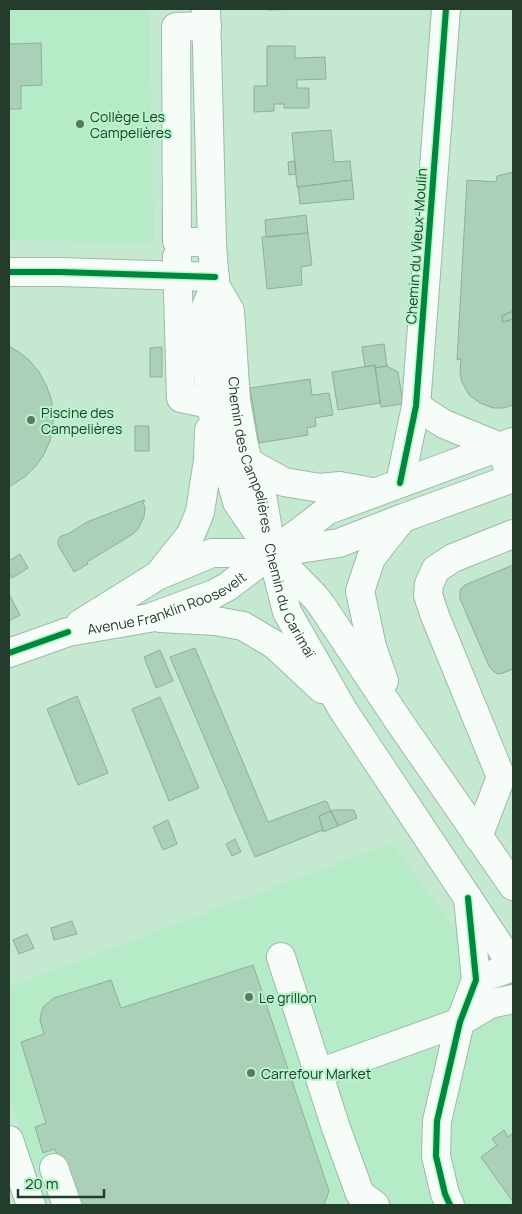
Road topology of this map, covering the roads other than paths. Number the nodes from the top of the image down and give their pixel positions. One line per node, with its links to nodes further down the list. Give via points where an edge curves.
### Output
1 (446, 9): 9 (main road, Chemin du Vieux-Moulin)
2 (206, 18): 3 (main road, via 176,27); 4 (main road, Chemin des Campelières)
3 (177, 241): 4 (main road); 6 (main road)
4 (212, 243): 7 (main road, Chemin des Campelières)
5 (9, 272): 6 (main road)
6 (177, 276): 7 (main road); 8 (main road, via 181,398)
7 (215, 281): 8 (main road, Chemin des Campelières, via 204,312); 11 (main road, Chemin des Campelières, via 230,311 236,401)
8 (210, 404): 17 (main road, Chemin des Campelières, via 237,502); 18 (main road, via 208,460 200,512 190,534)
9 (416, 406): 10 (main road, via 444,424); 13 (main road, Chemin du Vieux-Moulin)
10 (507, 444): 12 (main road); 13 (main road, Avenue Franklin Roosevelt)
11 (248, 462): 14 (main road, via 284,482); 17 (main road, Chemin des Campelières, via 262,495)
12 (513, 478): 15 (main road, Avenue Franklin Roosevelt)
13 (400, 482): 14 (main road, Avenue Franklin Roosevelt)
14 (374, 492): 17 (main road, Avenue Franklin Roosevelt, via 328,510)
15 (403, 518): 17 (main road, Avenue Franklin Roosevelt, via 339,543); 23 (main road, via 371,558 360,591 372,648)
16 (513, 534): 24 (main road, via 452,558 436,569 429,584 428,595 435,616 501,776)
17 (272, 553): 18 (main road, Avenue Franklin Roosevelt, via 212,553); 19 (main road, Avenue Franklin Roosevelt, via 214,594); 22 (main road, Chemin du Carimaï, via 287,612); 23 (main road, Chemin du Carimaï, via 315,597)
18 (157, 576): 20 (main road, Avenue Franklin Roosevelt)
19 (149, 618): 20 (main road, Avenue Franklin Roosevelt); 22 (main road, via 216,621 243,626 275,645)
20 (68, 632): 21 (main road)
21 (9, 653)
22 (343, 710): 26 (main road, Chemin du Carimaï)
23 (398, 720): 24 (main road, Chemin du Carimaï)
24 (478, 837): 25 (main road, Chemin du Carimaï)
25 (513, 886)
26 (468, 898): 28 (main road, Chemin du Carimaï); 29 (main road)
27 (281, 957): 32 (main road)
28 (513, 966): 29 (main road)
29 (476, 980): 31 (main road)
30 (513, 999): 31 (main road, via 490,1004)
31 (460, 1022): 32 (main road); 38 (main road, via 437,1122 436,1156)
32 (320, 1073): 35 (main road)
33 (9, 1140): 36 (main road)
34 (54, 1168): 37 (main road)
35 (363, 1202)
36 (31, 1205)
37 (67, 1205)
38 (450, 1205)

